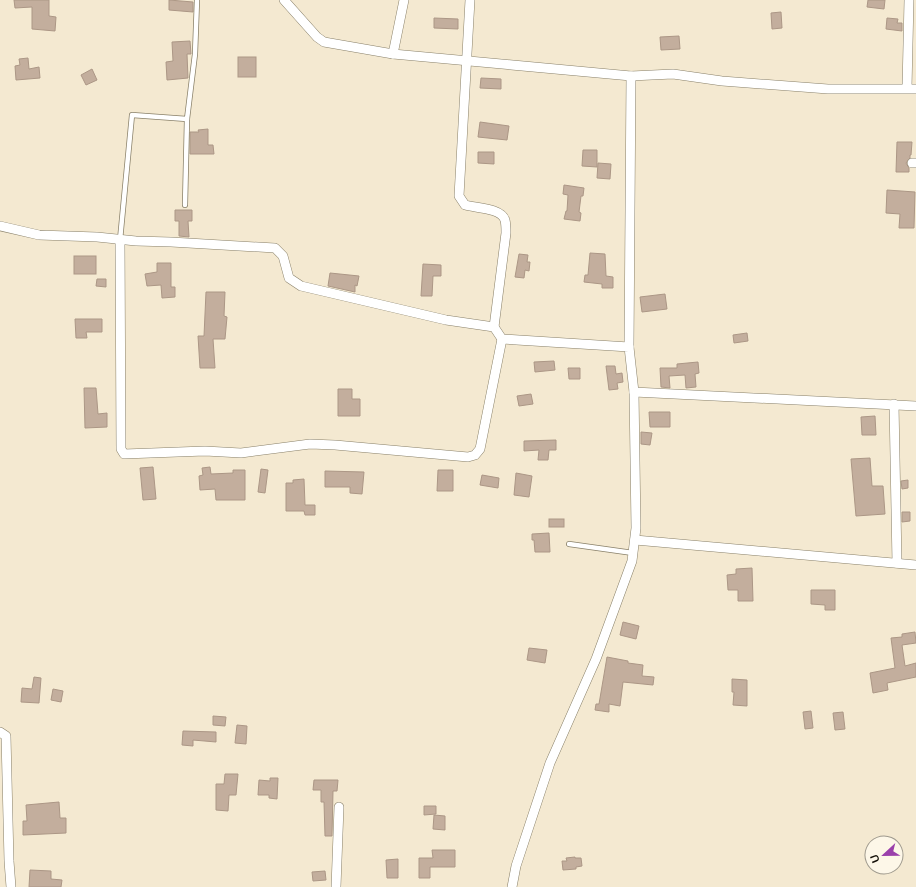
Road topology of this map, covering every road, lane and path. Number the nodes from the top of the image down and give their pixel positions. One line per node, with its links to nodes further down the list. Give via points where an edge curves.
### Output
1 (197, 0): 10 (lane, via 195,54)
2 (284, 0): 6 (street, via 324,42)
3 (404, 0): 6 (street)
4 (470, 0): 7 (street)
5 (909, 0): 9 (street)
6 (393, 54): 7 (street)
7 (466, 60): 8 (street); 14 (street, via 458,196 465,205 495,211 502,215 505,221 506,233)
8 (631, 76): 9 (street, via 673,74 722,81 828,89); 16 (street)
9 (911, 88)
10 (188, 119): 11 (lane); 13 (lane, via 132,115)
11 (185, 205)
12 (0, 226): 13 (street, via 40,235)
13 (120, 240): 14 (street, via 275,248 283,256 289,278 301,286 446,320); 15 (street, via 121,449 124,454 205,451 241,453 310,444 468,457 476,455 480,449)
14 (494, 328): 15 (street)
15 (502, 339): 16 (street)
16 (629, 347): 17 (street)
17 (634, 392): 18 (street); 20 (street)
18 (894, 404): 19 (street); 23 (street)
19 (916, 406)
20 (635, 540): 22 (street); 23 (street)
21 (569, 544): 22 (lane)
22 (633, 553): 29 (street, via 596,658 550,763 516,866)
23 (897, 563): 24 (street)
24 (916, 565)
25 (0, 732): 27 (street, via 6,736)
26 (339, 807): 28 (street)
27 (12, 887)
28 (336, 887)
29 (512, 887)

